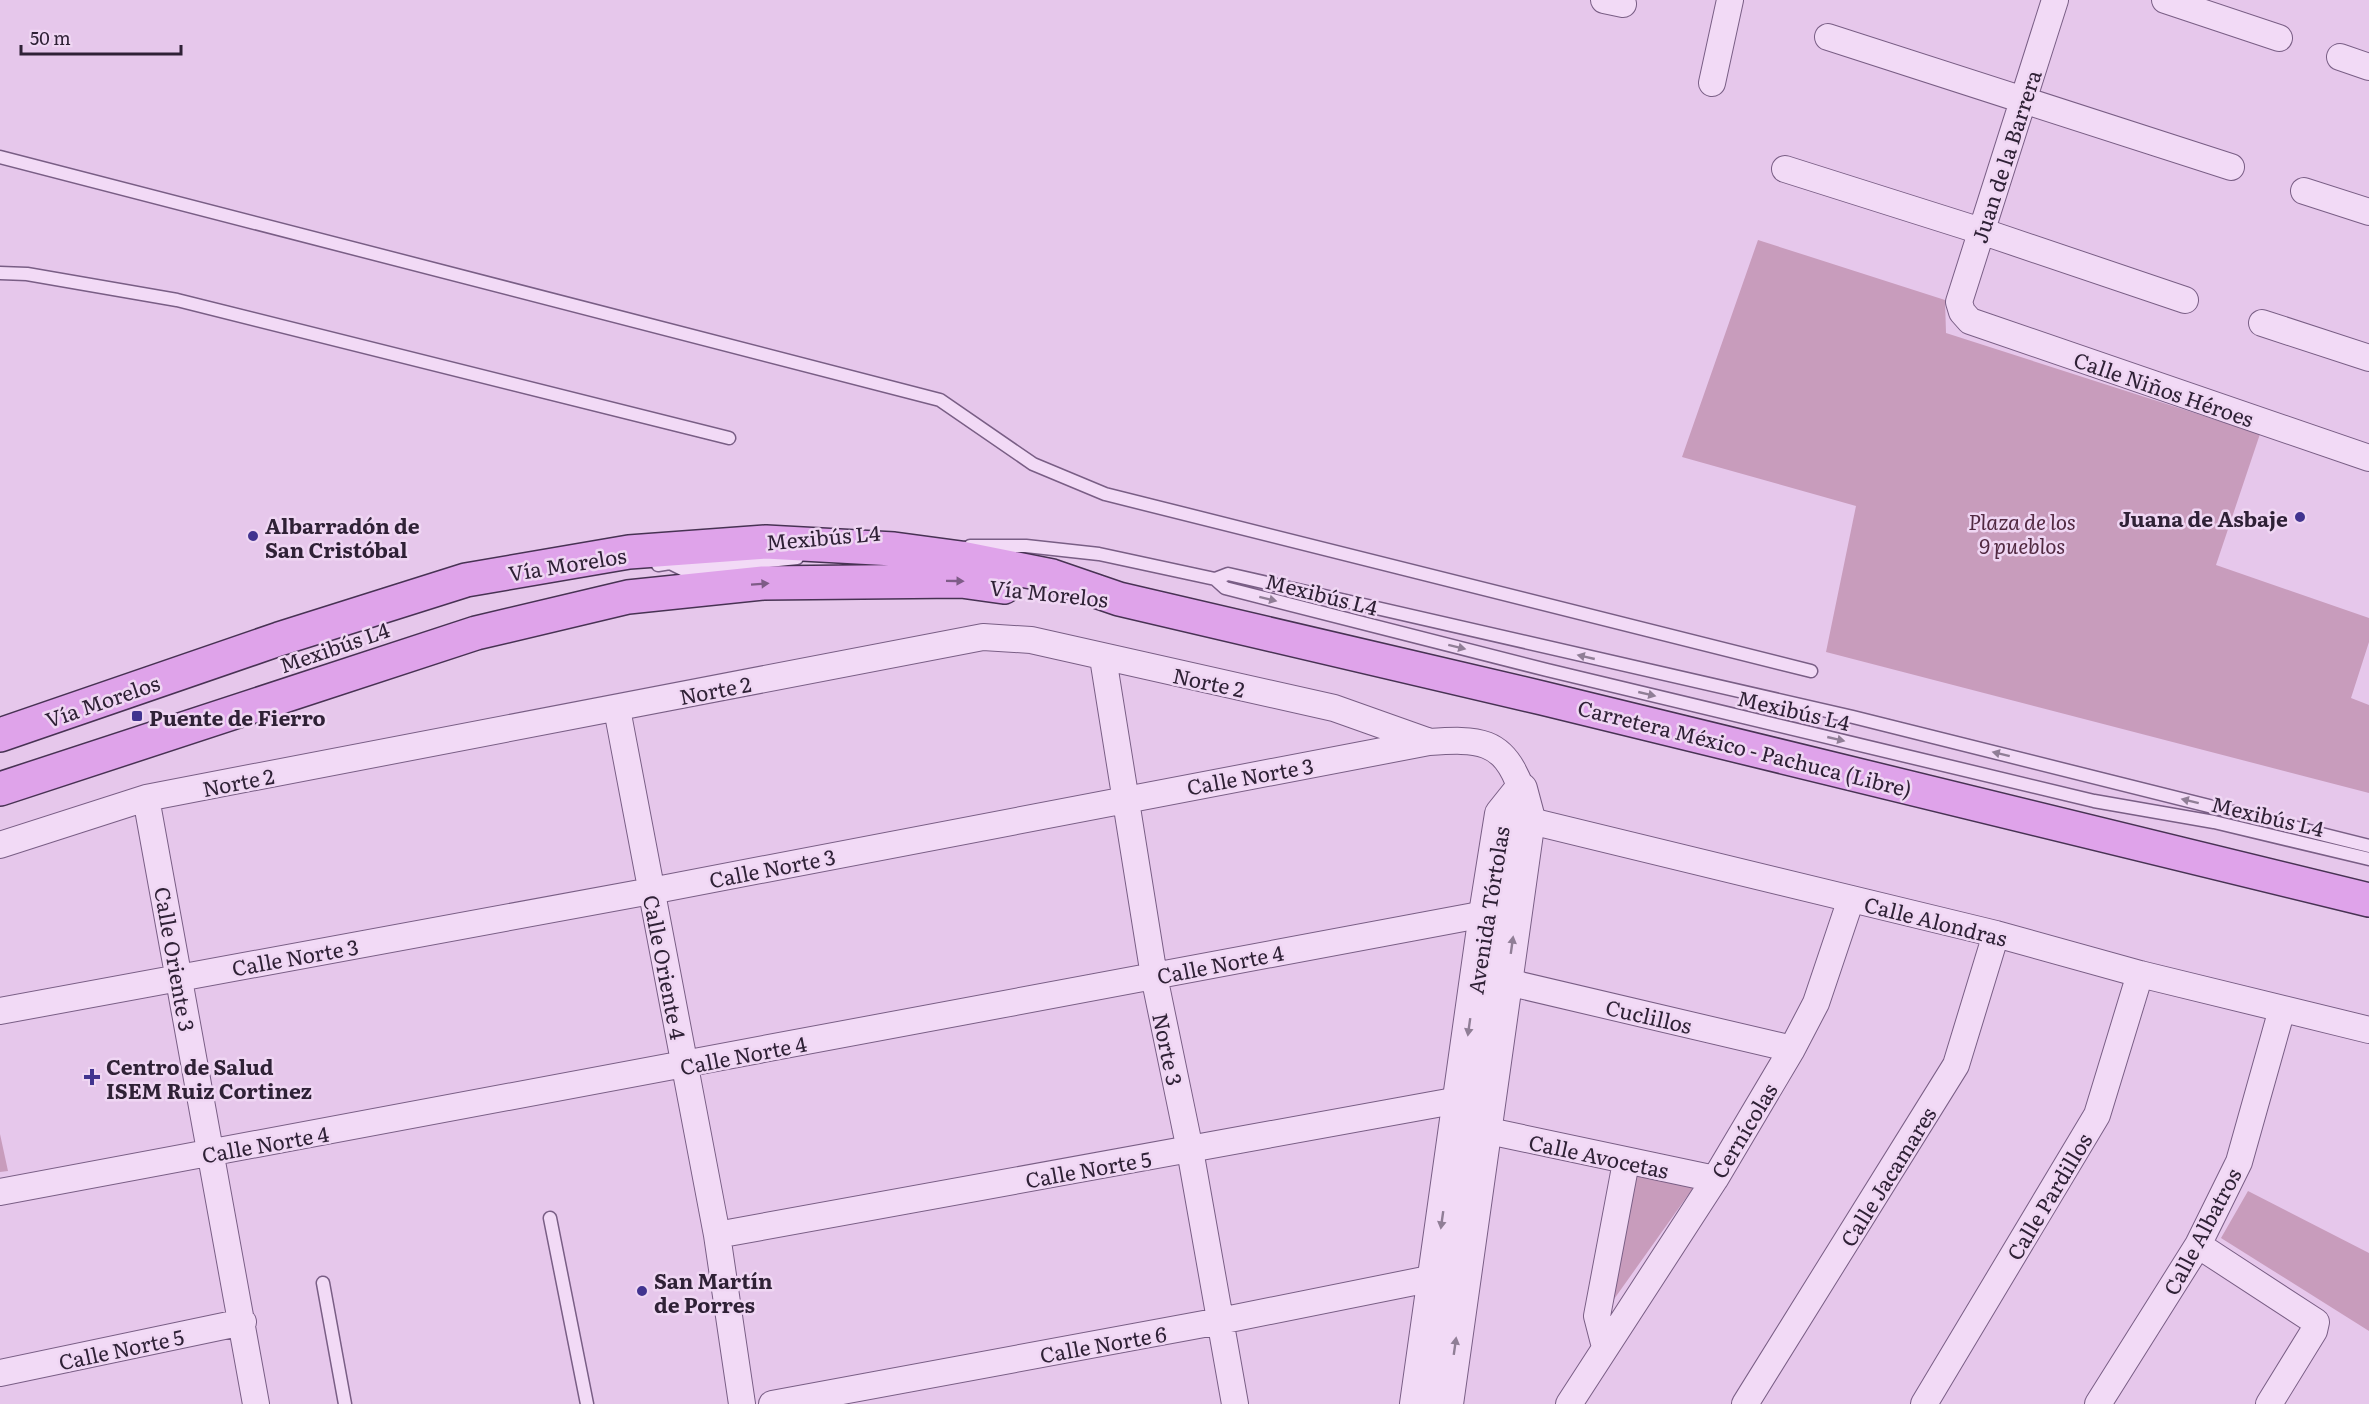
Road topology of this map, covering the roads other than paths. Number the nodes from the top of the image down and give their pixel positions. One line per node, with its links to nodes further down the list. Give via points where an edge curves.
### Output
1 (1730, 0): 8 (street)
2 (2055, 0): 9 (street, Juan de la Barrera)
3 (2165, 0): 5 (street)
4 (1828, 37): 9 (street)
5 (2279, 38)
6 (2340, 57): 7 (street)
7 (2369, 67)
8 (1712, 83)
9 (2023, 99): 11 (street); 15 (street, Juan de la Barrera)
10 (0, 157): 33 (lane, via 940,400 1033,464 1104,494)
11 (2231, 166)
12 (1785, 169): 15 (street)
13 (2304, 191): 14 (street)
14 (2369, 212)
15 (1981, 231): 17 (street); 18 (street, Juan de la Barrera, via 1959,302)
16 (0, 273): 21 (lane, via 27,274 177,300)
17 (2185, 300)
18 (1962, 312): 22 (street, Calle Niños Héroes, via 1970,321)
19 (2262, 323): 20 (street)
20 (2369, 358)
21 (729, 438)
22 (2369, 458)
23 (894, 549): 26 (lane, Mexibús L4); 27 (lane, Mexibús L4, via 1026,546 1099,554); 29 (main road, Vía Morelos, via 1052,576); 36 (main road, Vía Morelos, via 766,542 629,552 466,580 279,639)
24 (648, 565): 26 (lane, Mexibús L4, via 670,564)
25 (615, 568): 28 (lane)
26 (684, 570): 30 (lane, Mexibús L4, via 675,579)
27 (1215, 579): 46 (lane, Mexibús L4, one-way to 27, via 1853,717 1228,574); 47 (lane, Mexibús L4, one-way to 47, via 1225,588 1547,670 2094,801 2214,822)
28 (487, 590)
29 (1119, 599): 40 (main road, Vía Morelos, one-way to 29, via 476,633 628,597 763,583 961,581); 50 (main road, Carretera México - Pachuca (Libre), via 1554,700)
30 (548, 603)
31 (391, 647): 39 (lane, Mexibús L4)
32 (1103, 658): 34 (street, Norte 2, via 1031,640 982,637); 37 (street, Norte 2, via 1334,708); 43 (street, Norte 3)
33 (1811, 671)
34 (617, 709): 42 (street, Norte 2); 48 (street, Calle Oriente 4)
35 (106, 712): 38 (lane)
36 (0, 735)
37 (1429, 742): 41 (street, Calle Norte 3, via 1485,743 1507,758); 43 (street, Calle Norte 3)
38 (0, 747)
39 (0, 778)
40 (0, 789)
41 (1521, 789): 44 (street, Avenida Tórtolas)
42 (146, 798): 45 (street, Norte 2); 55 (street, Calle Oriente 3)
43 (1124, 798): 48 (street, Calle Norte 3); 54 (street, Norte 3)
44 (1515, 817): 49 (street, Calle Alondras); 51 (street, Avenida Tórtolas); 56 (street, Avenida Tórtolas, one-way to 44)
45 (0, 845)
46 (2369, 846)
47 (2369, 859)
48 (651, 891): 55 (street, Calle Norte 3); 61 (street, Calle Oriente 4)
49 (1851, 899): 52 (street, Calle Alondras); 60 (street, Cernícolas, via 1816,1003)
50 (2369, 900)
51 (1485, 914): 54 (street, Calle Norte 4); 62 (street, Avenida Tórtolas, one-way to 62)
52 (1996, 934): 53 (street, Calle Alondras); 87 (street, Calle Jacamares, via 1956,1065)
53 (2140, 974): 57 (street, Calle Alondras); 88 (street, Calle Pardillos, via 2097,1115)
54 (1154, 976): 61 (street, Calle Norte 4); 64 (street, Norte 3)
55 (179, 978): 58 (street, Calle Norte 3); 65 (street, Calle Oriente 3)
56 (1507, 982): 60 (street, Cuclillos); 63 (street, Avenida Tórtolas)
57 (2282, 1009): 59 (street, Calle Alondras); 71 (street, Calle Albatros, via 2239,1162)
58 (0, 1011)
59 (2369, 1030)
60 (1792, 1048): 67 (street, Cernícolas)
61 (684, 1065): 65 (street, Calle Norte 4); 70 (street, Calle Oriente 4)
62 (1459, 1100): 64 (street, Calle Norte 5); 72 (street, Avenida Tórtolas, one-way to 72)
63 (1484, 1130): 66 (street, Calle Avocetas); 85 (street, Avenida Tórtolas, one-way to 63)
64 (1190, 1150): 70 (street, Calle Norte 5); 74 (street, Norte 3)
65 (212, 1153): 68 (street, Calle Norte 4); 75 (street, Calle Oriente 3)
66 (1626, 1162): 67 (street, Calle Avocetas); 76 (street, via 1597,1316)
67 (1715, 1179): 76 (street, Cernícolas)
68 (0, 1192)
69 (550, 1218): 80 (lane)
70 (717, 1235): 81 (street, Calle Oriente 4)
71 (2198, 1245): 89 (street, Calle Albatros); 90 (street, via 2316,1322)
72 (1434, 1278): 74 (street, Calle Norte 6); 84 (street, Avenida Tórtolas)
73 (323, 1283): 79 (lane)
74 (1220, 1321): 82 (street, Calle Norte 6); 83 (street, Norte 3)
75 (243, 1322): 77 (street, Calle Norte 5); 78 (street, Calle Oriente 3)
76 (1605, 1347): 86 (street, Cernícolas)
77 (0, 1373)
78 (256, 1404)
79 (345, 1404)
80 (587, 1404)
81 (742, 1404)
82 (772, 1404)
83 (1235, 1404)
84 (1416, 1404)
85 (1447, 1404)
86 (1569, 1404)
87 (1745, 1404)
88 (1924, 1404)
89 (2098, 1404)
90 (2269, 1404)

